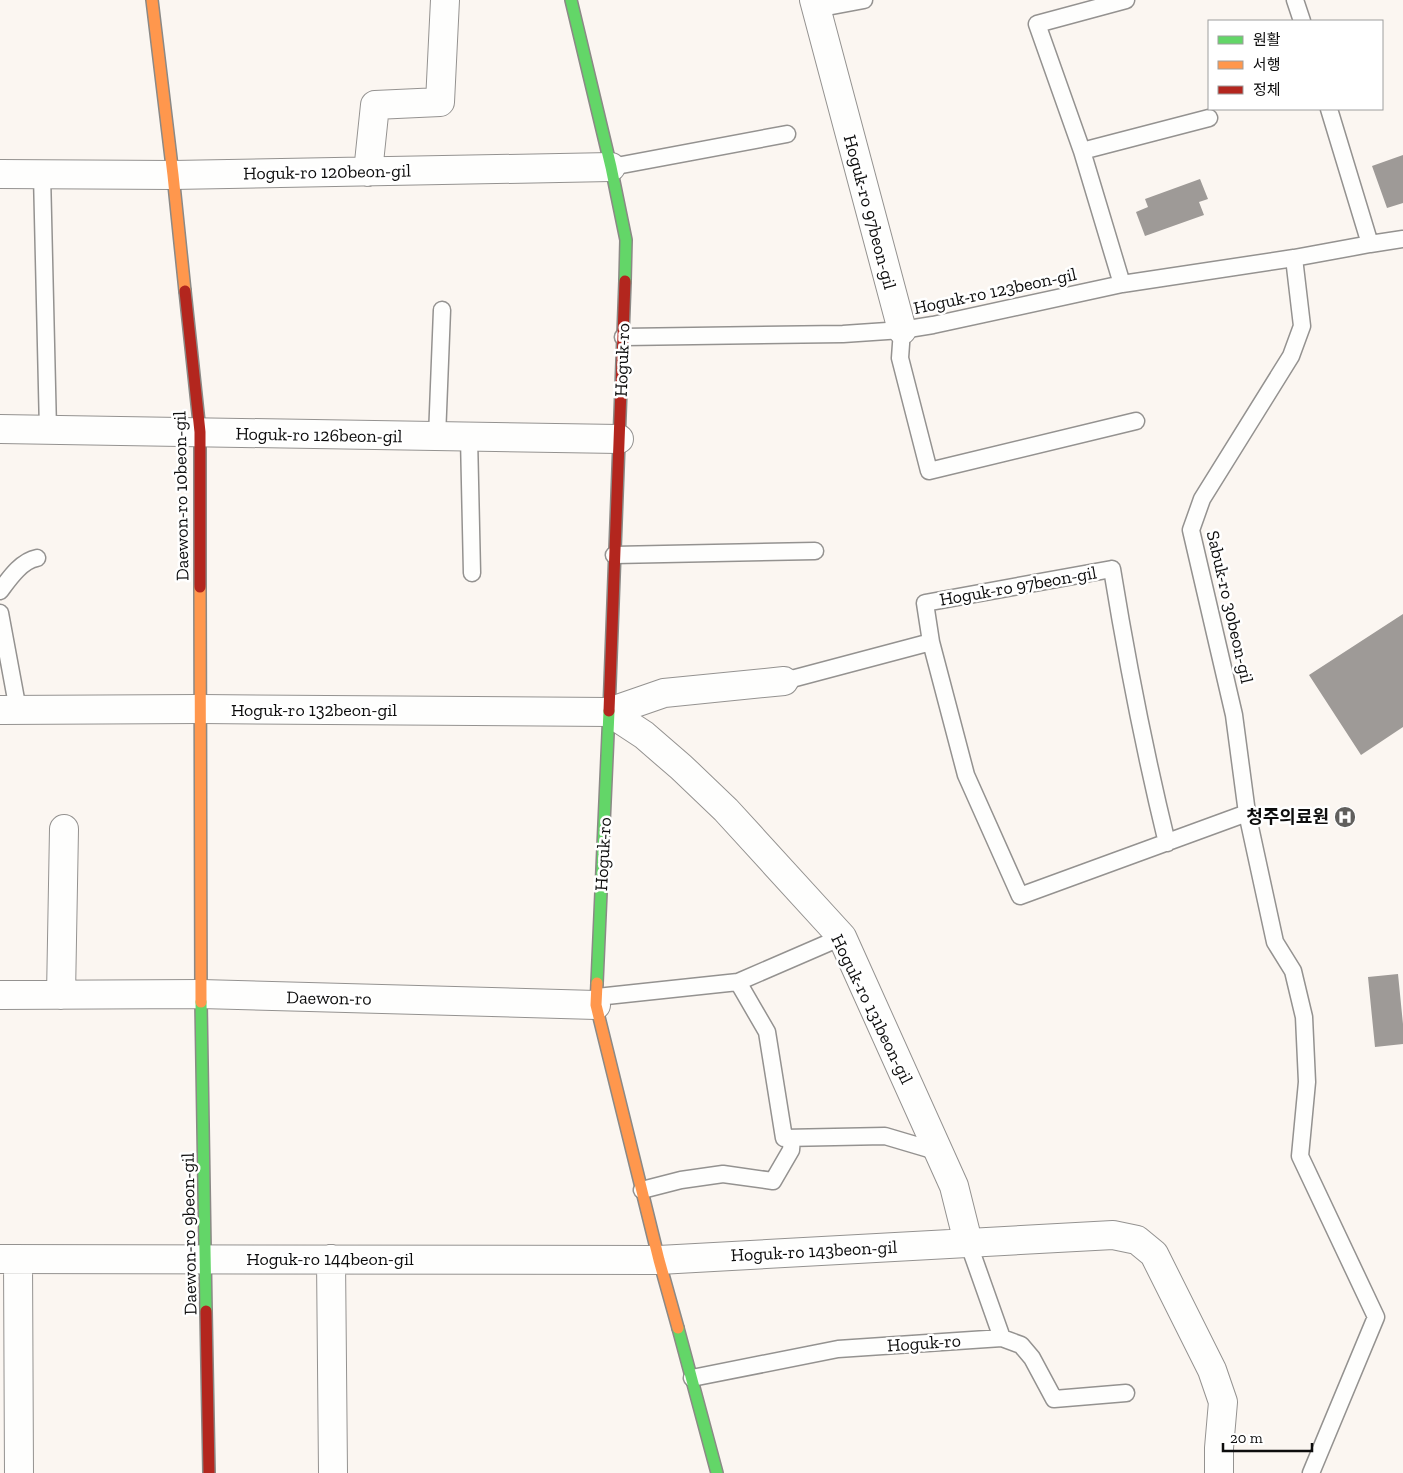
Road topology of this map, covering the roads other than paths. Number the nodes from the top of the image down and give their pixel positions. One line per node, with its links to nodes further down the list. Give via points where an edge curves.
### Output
1 (152, 0): 17 (street, Daewon-ro 10beon-gil)
2 (445, 0): 14 (street, via 440,102 375,105)
3 (571, 0): 13 (street, Hoguk-ro)
4 (864, 0): 7 (lane, Hoguk-ro 97beon-gil)
5 (1126, 0): 12 (lane, via 1037,24)
6 (1295, 0): 8 (lane)
7 (815, 4): 23 (street, Hoguk-ro 97beon-gil)
8 (1302, 20)
9 (1329, 110): 19 (lane)
10 (1209, 118): 12 (lane)
11 (788, 134): 13 (lane)
12 (1082, 151): 21 (lane)
13 (611, 167): 14 (street, Hoguk-ro 120beon-gil); 24 (street, Hoguk-ro, via 626,240)
14 (368, 172): 17 (street, Hoguk-ro 120beon-gil)
15 (0, 174): 16 (street, Hoguk-ro 120beon-gil)
16 (42, 174): 17 (street, Hoguk-ro 120beon-gil); 27 (lane)
17 (173, 175): 28 (street, Daewon-ro 10beon-gil)
18 (1403, 240): 19 (lane, Hoguk-ro 123beon-gil)
19 (1370, 244): 20 (lane, Hoguk-ro 123beon-gil)
20 (1294, 258): 21 (lane, Hoguk-ro 123beon-gil); 43 (lane, Sabuk-ro 30beon-gil, via 1302,326 1291,356 1202,499 1191,530 1234,714)
21 (1122, 284): 23 (lane, Hoguk-ro 123beon-gil)
22 (442, 310): 30 (lane)
23 (902, 330): 24 (lane, Hoguk-ro 123beon-gil, via 843,334); 25 (lane, Hoguk-ro 97beon-gil, via 900,358 929,471)
24 (623, 337): 31 (street, Hoguk-ro)
25 (1136, 421)
26 (0, 430): 27 (street, Hoguk-ro 126beon-gil)
27 (48, 430): 28 (street, Hoguk-ro 126beon-gil)
28 (200, 432): 30 (street, Hoguk-ro 126beon-gil); 40 (street, Daewon-ro 10beon-gil)
29 (469, 436): 30 (street, Hoguk-ro 126beon-gil); 31 (street, Hoguk-ro 126beon-gil); 35 (lane)
30 (438, 437)
31 (619, 439): 33 (street, Hoguk-ro)
32 (815, 551): 33 (lane)
33 (614, 554): 42 (street, Hoguk-ro)
34 (37, 558): 36 (lane, via 30,560)
35 (472, 573)
36 (0, 591)
37 (0, 613): 41 (lane, Hoguk-ro 132beon-gil)
38 (931, 642): 39 (lane); 45 (lane, Hoguk-ro 97beon-gil, via 966,775 1020,896); 45 (lane, Hoguk-ro 97beon-gil, via 925,603 1112,569 1130,674)
39 (784, 681): 42 (street, via 664,693)
40 (201, 709): 41 (street, Hoguk-ro 132beon-gil); 42 (street, Hoguk-ro 132beon-gil); 48 (street, Daewon-ro 10beon-gil)
41 (9, 710)
42 (610, 712): 46 (street, Hoguk-ro 131beon-gil, via 644,735 713,798); 51 (street, Hoguk-ro)
43 (1247, 813): 45 (lane); 68 (lane, Sabuk-ro 30beon-gil, via 1275,942 1293,971 1304,1017 1306,1082 1300,1156 1376,1317)
44 (64, 829): 50 (street)
45 (1167, 844)
46 (842, 937): 47 (lane); 53 (street, Hoguk-ro 131beon-gil)
47 (738, 982): 51 (lane); 52 (lane, via 767,1032 784,1138)
48 (201, 994): 50 (street, Daewon-ro); 51 (street, Daewon-ro); 57 (street, Daewon-ro 9beon-gil)
49 (0, 995): 50 (street, Daewon-ro)
50 (61, 995)
51 (596, 1001): 54 (street, Hoguk-ro)
52 (792, 1138): 53 (lane, via 885,1136); 54 (lane, via 791,1150 773,1181 723,1174)
53 (939, 1152): 55 (street, Hoguk-ro 131beon-gil, via 954,1186)
54 (642, 1190): 59 (street, Hoguk-ro)
55 (968, 1242): 59 (street, Hoguk-ro 143beon-gil); 60 (lane); 67 (street, Hoguk-ro 143beon-gil, via 1113,1235 1137,1240 1154,1254 1212,1370 1223,1402)
56 (9, 1259): 57 (street, Hoguk-ro 144beon-gil); 63 (street)
57 (207, 1259): 58 (street, Hoguk-ro 144beon-gil); 64 (street, Daewon-ro 9beon-gil)
58 (331, 1259): 59 (street, Hoguk-ro 144beon-gil); 65 (street)
59 (659, 1260): 61 (street, Hoguk-ro)
60 (1002, 1338): 61 (lane, Hoguk-ro, via 838,1349); 62 (lane, Hoguk-ro, via 1021,1345 1032,1358 1054,1399)
61 (692, 1378): 66 (street, Hoguk-ro)
62 (1126, 1393)
63 (19, 1473)
64 (209, 1473)
65 (333, 1473)
66 (717, 1473)
67 (1219, 1473)
68 (1311, 1473)

